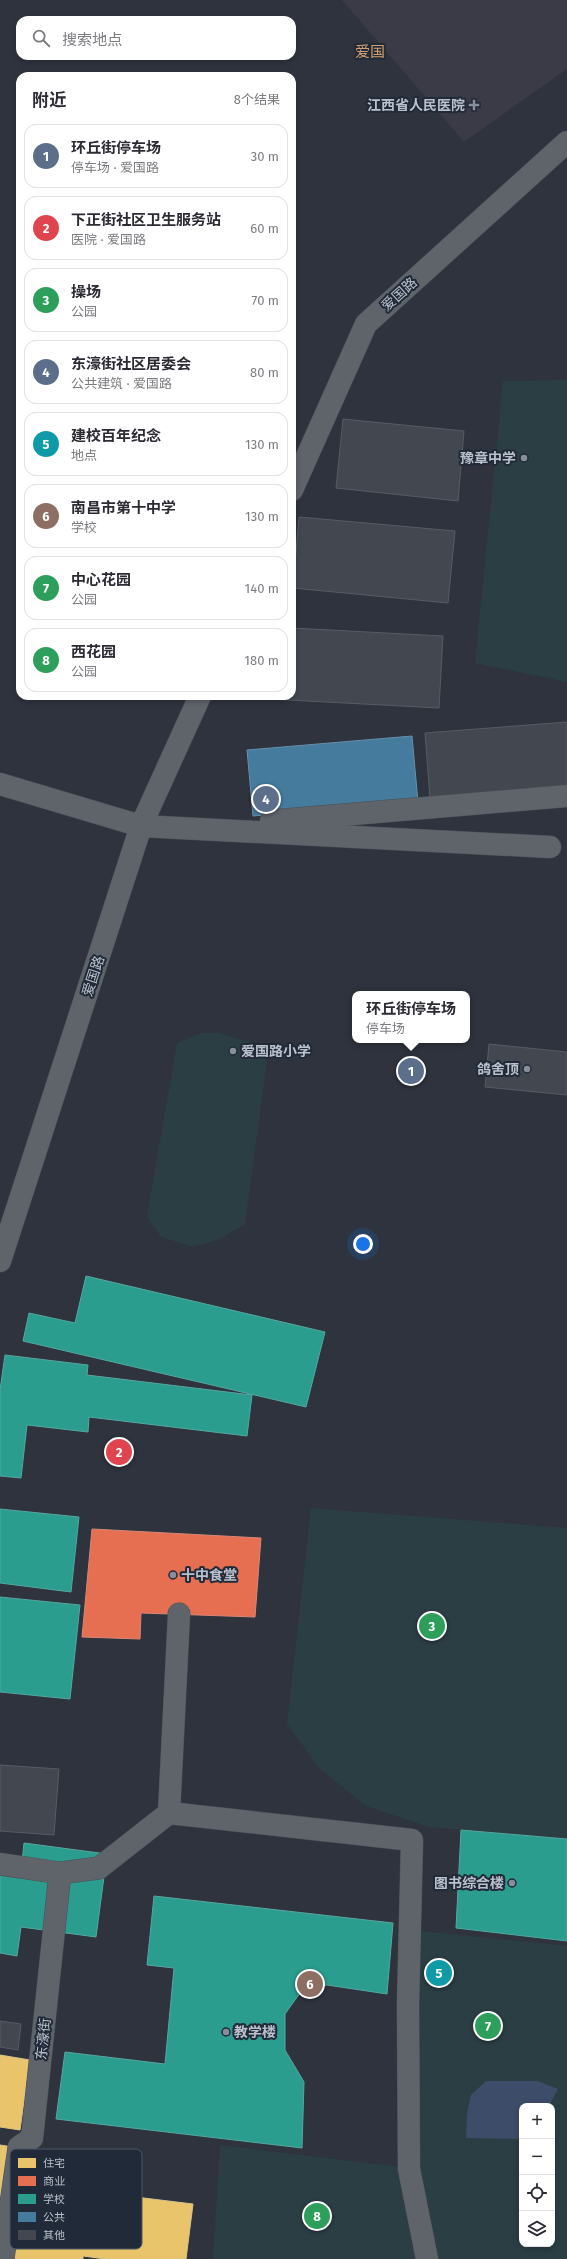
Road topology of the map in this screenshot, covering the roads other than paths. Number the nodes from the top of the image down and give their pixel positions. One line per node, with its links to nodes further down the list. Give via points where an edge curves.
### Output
1 (567, 142): 2 (street, 爱国路, via 366,324)
2 (296, 481)
3 (198, 700): 6 (street, 爱国路)
4 (0, 784): 6 (street)
5 (567, 796): 7 (street)
6 (141, 826): 7 (street); 9 (street, 爱国路)
7 (191, 828): 8 (street)
8 (550, 847)
9 (0, 1261)
10 (179, 1614): 11 (street)
11 (169, 1813): 13 (street, via 99,1868); 17 (street, via 412,1840 408,2012 409,2169)
12 (0, 1864): 13 (street)
13 (60, 1873): 14 (street, 东濠街, via 32,2138)
14 (18, 2149)
15 (10, 2207): 16 (street, 东濠街)
16 (3, 2259)
17 (427, 2259)

